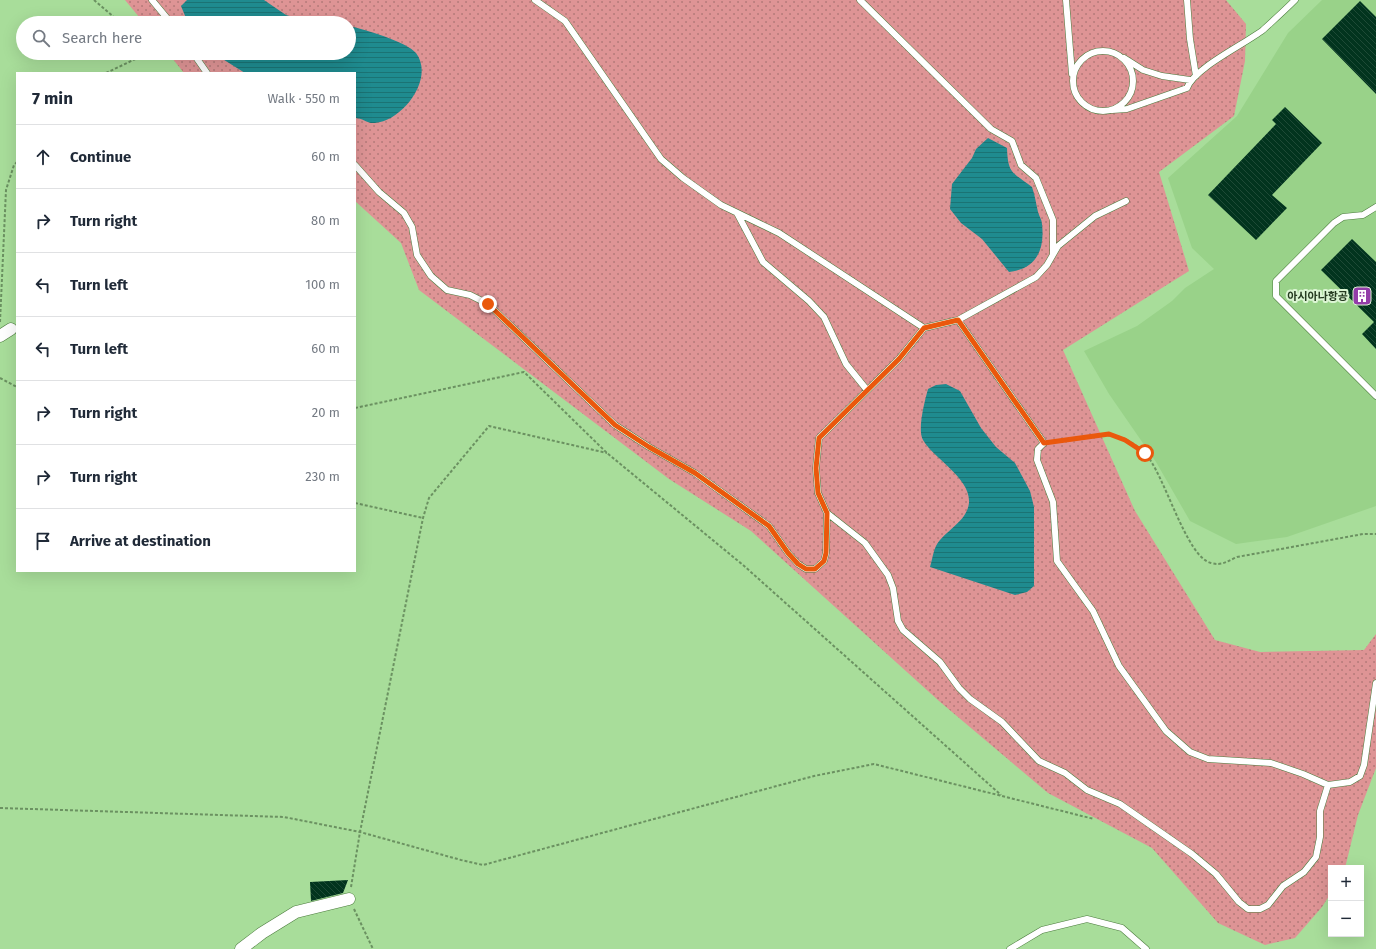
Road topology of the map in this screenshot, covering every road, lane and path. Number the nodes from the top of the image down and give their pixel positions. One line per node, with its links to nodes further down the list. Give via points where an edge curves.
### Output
1 (94, 0): 8 (path)
2 (152, 0): 9 (lane)
3 (534, 0): 23 (lane, via 566,21 661,159 721,205)
4 (860, 0): 24 (lane, via 991,129 1012,141 1021,165 1036,178 1053,220)
5 (1066, 0): 16 (lane)
6 (1187, 0): 15 (lane)
7 (1295, 0): 15 (lane, via 1262,30)
8 (113, 16)
9 (165, 16)
10 (1119, 56): 16 (lane, via 1100,51 1090,54 1075,68); 17 (lane, via 1143,70); 18 (lane, via 1127,62 1133,85 1128,99)
11 (133, 60): 13 (path)
12 (198, 60): 14 (lane)
13 (108, 72)
14 (206, 72)
15 (1196, 76): 17 (lane)
16 (1072, 78): 18 (lane, via 1073,88 1084,105 1102,112)
17 (1190, 80): 18 (lane, via 1187,88 1127,109)
18 (1112, 110)
19 (16, 163): 27 (path, via 6,190 0,324)
20 (356, 166): 37 (lane, via 379,192 404,213 412,227 417,255 431,276 447,290 470,295 488,304 615,425 695,473 769,526 788,553 806,569 815,569 824,561)
21 (1126, 201): 24 (lane, via 1095,216 1058,246)
22 (1376, 207): 32 (lane, via 1363,215 1343,217 1334,223 1276,281 1275,288 1276,296)
23 (736, 212): 26 (lane, via 779,233); 31 (lane, via 763,262 809,301 824,318 846,364)
24 (1053, 255): 25 (lane, via 1036,277)
25 (958, 320): 26 (lane); 34 (lane)
26 (924, 328): 31 (lane, via 899,359)
27 (11, 329): 28 (street)
28 (0, 336)
29 (0, 378): 30 (path)
30 (16, 386)
31 (867, 390): 37 (lane, via 819,438 816,468 818,493)
32 (1376, 396)
33 (356, 408): 35 (path, via 524,372)
34 (1044, 443): 39 (path, via 1109,434 1125,440 1145,453 1164,485 1192,544 1200,556 1210,563 1222,564 1236,557 1363,534); 41 (lane, via 1038,449 1037,460 1053,502 1057,561 1093,611 1118,666 1166,732 1190,752 1208,759 1271,763)
35 (607, 453): 38 (path, via 489,426 429,498); 42 (path, via 742,565)
36 (356, 503): 38 (path)
37 (827, 513): 41 (lane, via 865,543 888,575 893,588 898,621 904,630 940,662 958,688 1002,722 1039,761 1065,773 1088,790 1120,804 1192,854 1216,874 1248,909 1260,909 1268,905 1283,886 1304,872 1316,857 1320,837 1320,811)
38 (423, 518): 45 (path)
39 (1376, 534)
40 (1376, 683): 41 (lane, via 1364,765 1360,776 1350,782)
41 (1328, 785)
42 (1001, 795): 44 (path); 45 (path, via 874,764 814,776 483,864)
43 (0, 808): 45 (path, via 284,817)
44 (1094, 819)
45 (360, 832)
46 (349, 899): 47 (street, via 296,912)
47 (241, 949)
48 (1010, 949): 49 (lane, via 1042,930 1087,919 1122,928)
49 (1146, 949)

